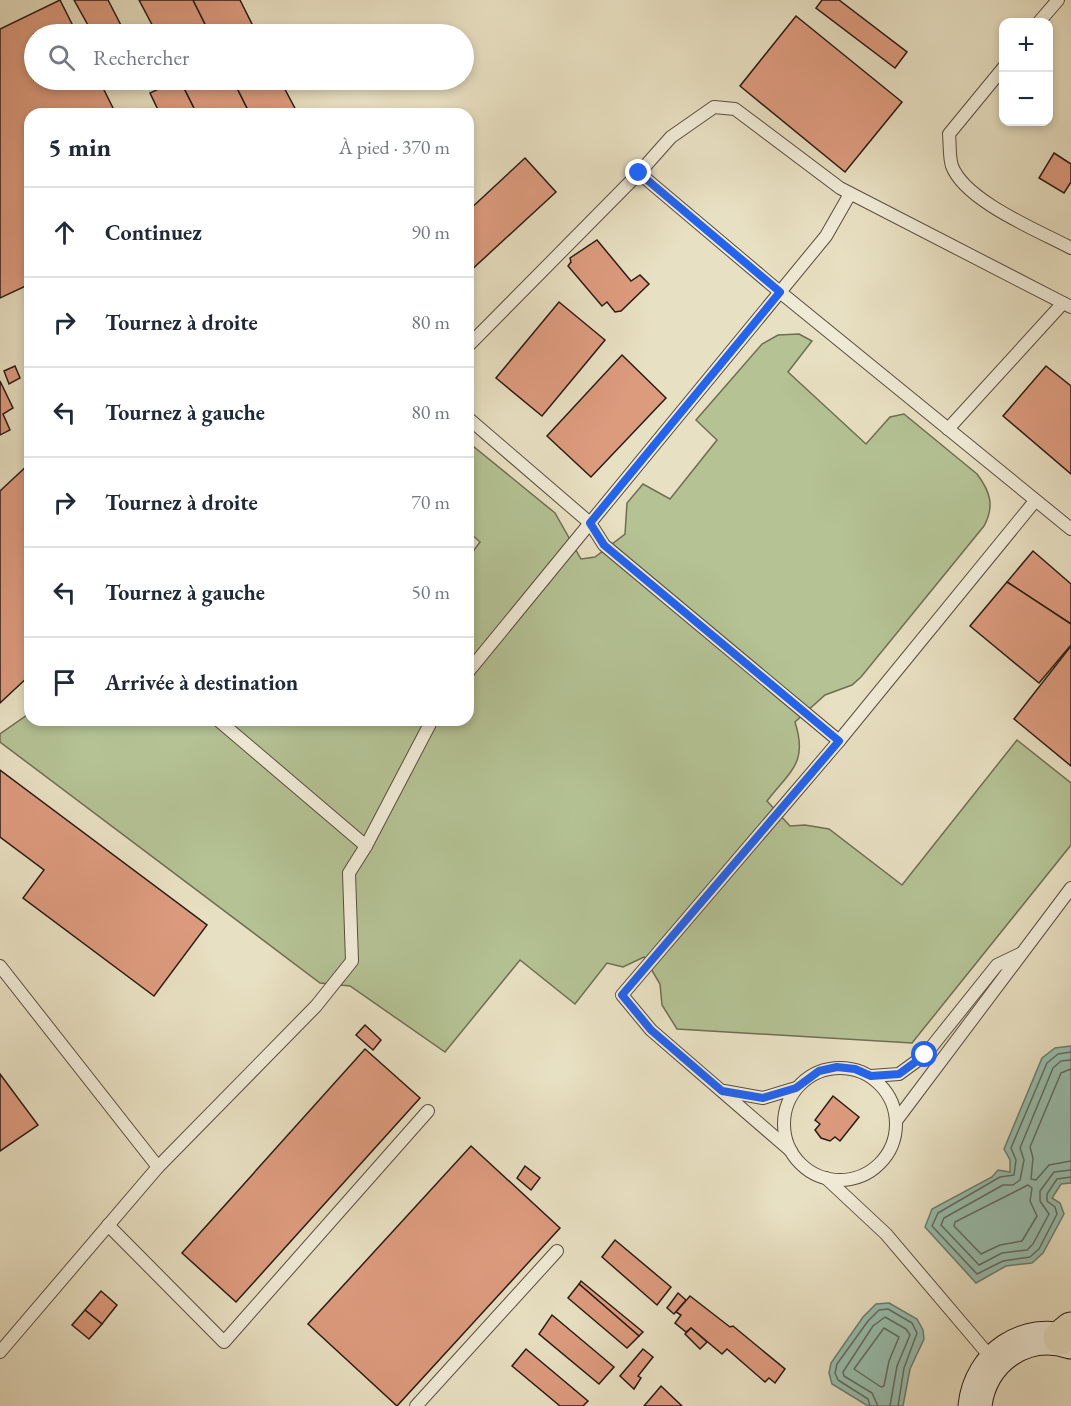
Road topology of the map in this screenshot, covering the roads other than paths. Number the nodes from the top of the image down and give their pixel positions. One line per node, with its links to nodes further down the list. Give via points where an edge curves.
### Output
1 (1058, 0): 2 (lane)
2 (1043, 18)
3 (1000, 72): 6 (lane, via 950,134 952,166 986,203)
4 (639, 173): 5 (lane, via 671,137 714,107 735,109); 7 (lane); 9 (lane)
5 (850, 194): 7 (lane, via 826,236); 8 (lane)
6 (1071, 248)
7 (780, 292): 11 (lane); 13 (lane)
8 (1067, 305): 11 (lane)
9 (474, 340)
10 (474, 423): 13 (lane)
11 (948, 429): 12 (lane)
12 (1035, 501): 14 (lane); 18 (lane)
13 (590, 523): 15 (lane); 18 (lane, via 604,545)
14 (1071, 529)
15 (474, 665)
16 (225, 726): 19 (lane)
17 (429, 726): 19 (lane)
18 (839, 741): 25 (lane, via 622,995 651,1030)
19 (366, 846): 29 (lane, via 349,873 352,961 316,1006)
20 (1071, 888): 21 (lane)
21 (1021, 954): 23 (lane, via 997,965 925,1055 899,1074); 27 (lane)
22 (0, 966): 29 (lane)
23 (871, 1076): 24 (lane, via 837,1067 819,1071); 27 (lane, via 894,1104)
24 (796, 1088): 25 (lane, via 763,1098); 28 (lane, via 785,1113)
25 (722, 1091): 28 (lane)
26 (428, 1111): 31 (lane, via 224,1342)
27 (896, 1121): 30 (lane, via 895,1140 874,1170 856,1178)
28 (791, 1151): 30 (lane, via 802,1166)
29 (158, 1167): 31 (lane)
30 (826, 1178): 35 (lane, via 886,1234)
31 (108, 1225): 34 (lane)
32 (557, 1251): 36 (lane)
33 (1067, 1336): 35 (main road, via 1024,1341)
34 (0, 1352)
35 (994, 1360): 37 (main road, via 982,1376)
36 (416, 1406)
37 (975, 1406)

